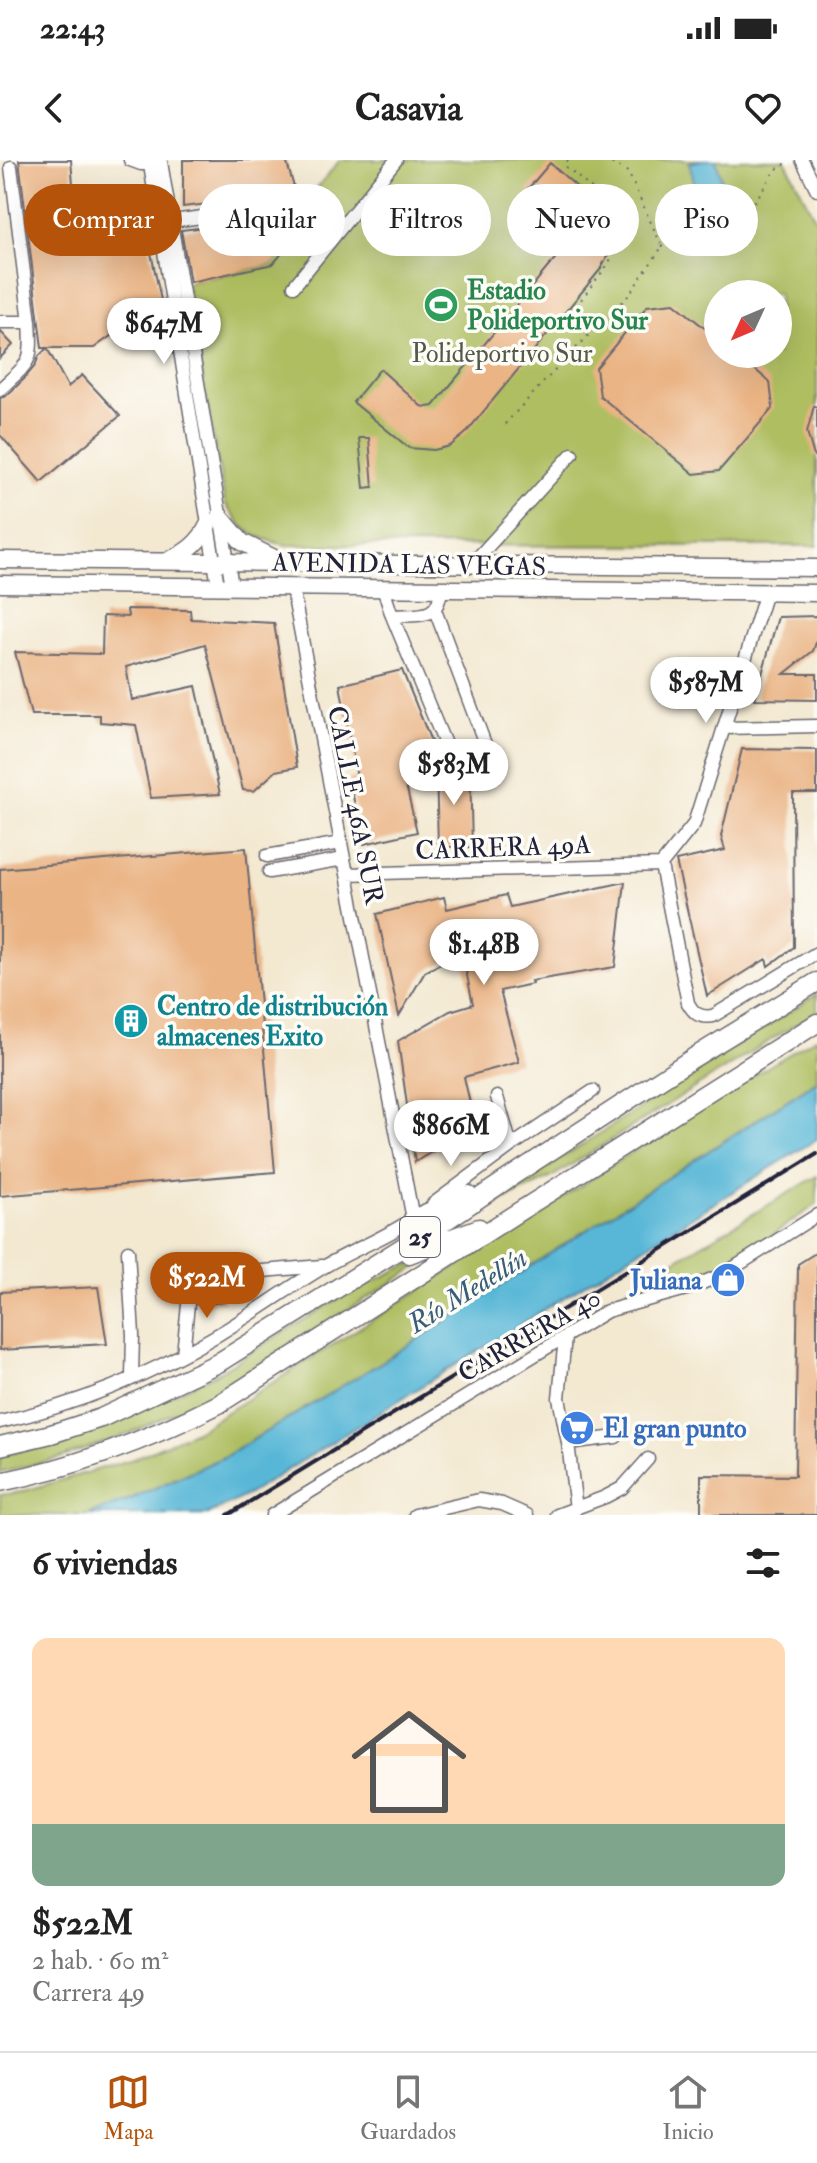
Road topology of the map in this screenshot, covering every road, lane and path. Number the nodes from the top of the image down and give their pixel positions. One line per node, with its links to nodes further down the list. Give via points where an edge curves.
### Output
1 (130, 160): 7 (street)
2 (396, 160): 12 (street)
3 (568, 160): 18 (path, via 565,166 620,219 624,237)
4 (605, 160): 13 (path, via 628,172)
5 (794, 160): 11 (path, via 775,170)
6 (802, 160): 10 (street)
7 (158, 162): 9 (street)
8 (11, 167): 20 (street)
9 (161, 184)
10 (817, 190)
11 (758, 197)
12 (345, 221)
13 (655, 232)
14 (171, 256): 24 (street)
15 (317, 256): 17 (street)
16 (656, 256): 22 (path, via 628,296)
17 (294, 286)
18 (577, 305)
19 (0, 322): 20 (street)
20 (30, 322): 21 (street, via 29,359)
21 (0, 389)
22 (505, 424)
23 (572, 454): 29 (street)
24 (214, 520): 26 (main road, via 187,551); 27 (street); 28 (main road, via 242,542)
25 (0, 560): 26 (main road, AVENIDA LAS VEGAS)
26 (166, 561): 27 (main road, AVENIDA LAS VEGAS)
27 (221, 562): 28 (main road, AVENIDA LAS VEGAS); 32 (street)
28 (287, 563): 29 (main road, AVENIDA LAS VEGAS)
29 (472, 564): 30 (main road, AVENIDA LAS VEGAS)
30 (817, 568)
31 (0, 584): 32 (main road, AVENIDA LAS VEGAS)
32 (225, 586): 33 (main road, AVENIDA LAS VEGAS)
33 (292, 587): 34 (main road, AVENIDA LAS VEGAS); 42 (street, CALLE 46A SUR)
34 (383, 588): 35 (main road, AVENIDA LAS VEGAS); 39 (street)
35 (441, 588): 36 (main road, AVENIDA LAS VEGAS); 38 (street)
36 (766, 592): 37 (main road, AVENIDA LAS VEGAS); 41 (street)
37 (817, 593)
38 (435, 610): 39 (street); 39 (street, via 488,752 452,761)
39 (392, 616)
40 (817, 726): 41 (street)
41 (724, 728): 45 (street, via 694,824)
42 (341, 843): 43 (street); 44 (street, CALLE 46A SUR)
43 (267, 856)
44 (344, 859): 46 (street); 47 (street, CALLE 46A SUR)
45 (661, 865): 47 (street, CARRERA 49A); 48 (street, via 688,1003 696,1014 713,1016)
46 (269, 872)
47 (347, 874): 57 (street, CALLE 46A SUR)
48 (817, 953)
49 (817, 982): 54 (highway, 25)
50 (817, 1023): 56 (highway, 25)
51 (593, 1091): 53 (street)
52 (497, 1097): 53 (street)
53 (511, 1146): 57 (street)
54 (509, 1178): 57 (highway); 60 (highway, 25)
55 (817, 1215): 61 (street, CARRERA 40, via 724,1274 607,1311)
56 (512, 1216): 60 (highway); 69 (highway, 25, via 219,1404 120,1448)
57 (413, 1219): 59 (street)
58 (128, 1251): 63 (street)
59 (325, 1266): 62 (street); 62 (street, via 193,1277)
60 (373, 1267): 67 (highway, 25, via 186,1379 101,1418)
61 (565, 1337): 66 (street, via 559,1398); 71 (street, CARRERA 40)
62 (183, 1354): 63 (street)
63 (132, 1377): 64 (street)
64 (0, 1422)
65 (616, 1437): 66 (street)
66 (568, 1443): 70 (street)
67 (0, 1446)
68 (648, 1459): 70 (street, via 622,1488)
69 (0, 1482)
70 (576, 1509): 74 (street)
71 (272, 1515)
72 (415, 1515): 73 (street, via 479,1500)
73 (527, 1515)
74 (557, 1515)

